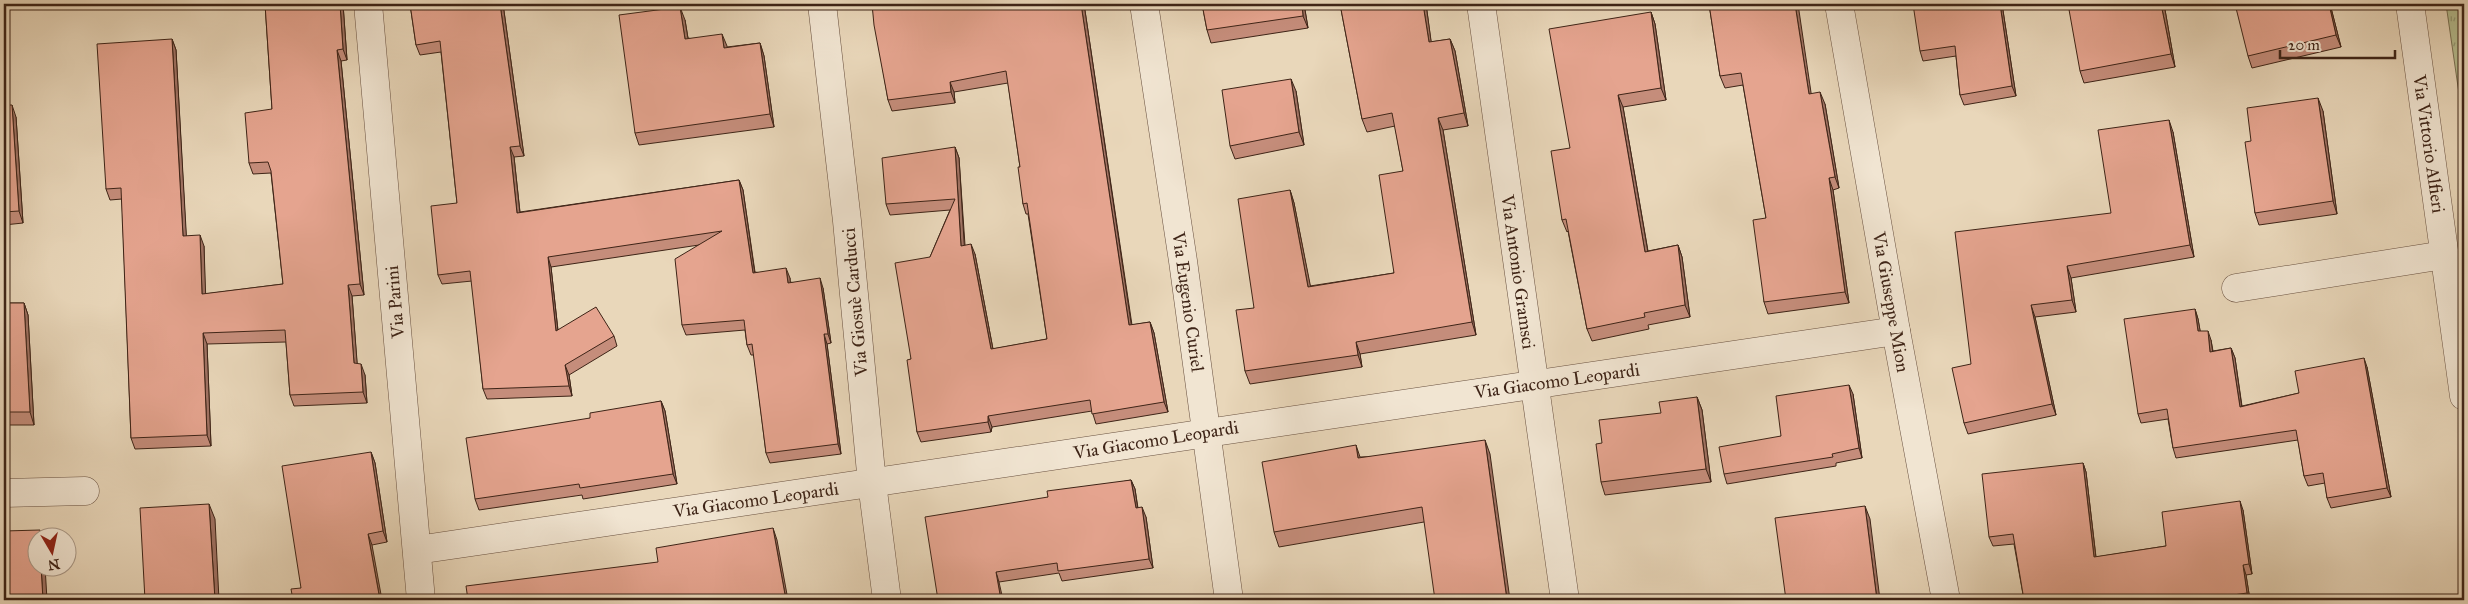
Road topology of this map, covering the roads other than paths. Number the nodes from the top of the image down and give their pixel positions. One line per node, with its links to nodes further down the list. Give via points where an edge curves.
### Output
1 (368, 4): 16 (street, Via Parini)
2 (822, 4): 13 (street, Via Giosuè Carducci)
3 (1144, 4): 12 (street, Via Eugenio Curiel)
4 (1481, 4): 10 (street, Via Antonio Gramsci)
5 (1839, 4): 9 (street, Via Giuseppe Mion)
6 (2410, 4): 7 (street, Via Vittorio Alfieri)
7 (2444, 255): 8 (street); 11 (street, Via Vittorio Alfieri)
8 (2236, 288)
9 (1896, 331): 10 (street, Via Giacomo Leopardi); 21 (street, Via Giuseppe Mion)
10 (1534, 384): 12 (street, Via Giacomo Leopardi); 20 (street, Via Antonio Gramsci)
11 (2464, 396)
12 (1205, 432): 13 (street, Via Giacomo Leopardi); 19 (street, Via Eugenio Curiel)
13 (872, 483): 16 (street, Via Giacomo Leopardi); 18 (street, Via Giosuè Carducci)
14 (85, 491): 15 (street)
15 (4, 494)
16 (417, 550): 17 (street, Via Parini)
17 (421, 600)
18 (887, 600)
19 (1229, 600)
20 (1565, 600)
21 (1946, 600)

